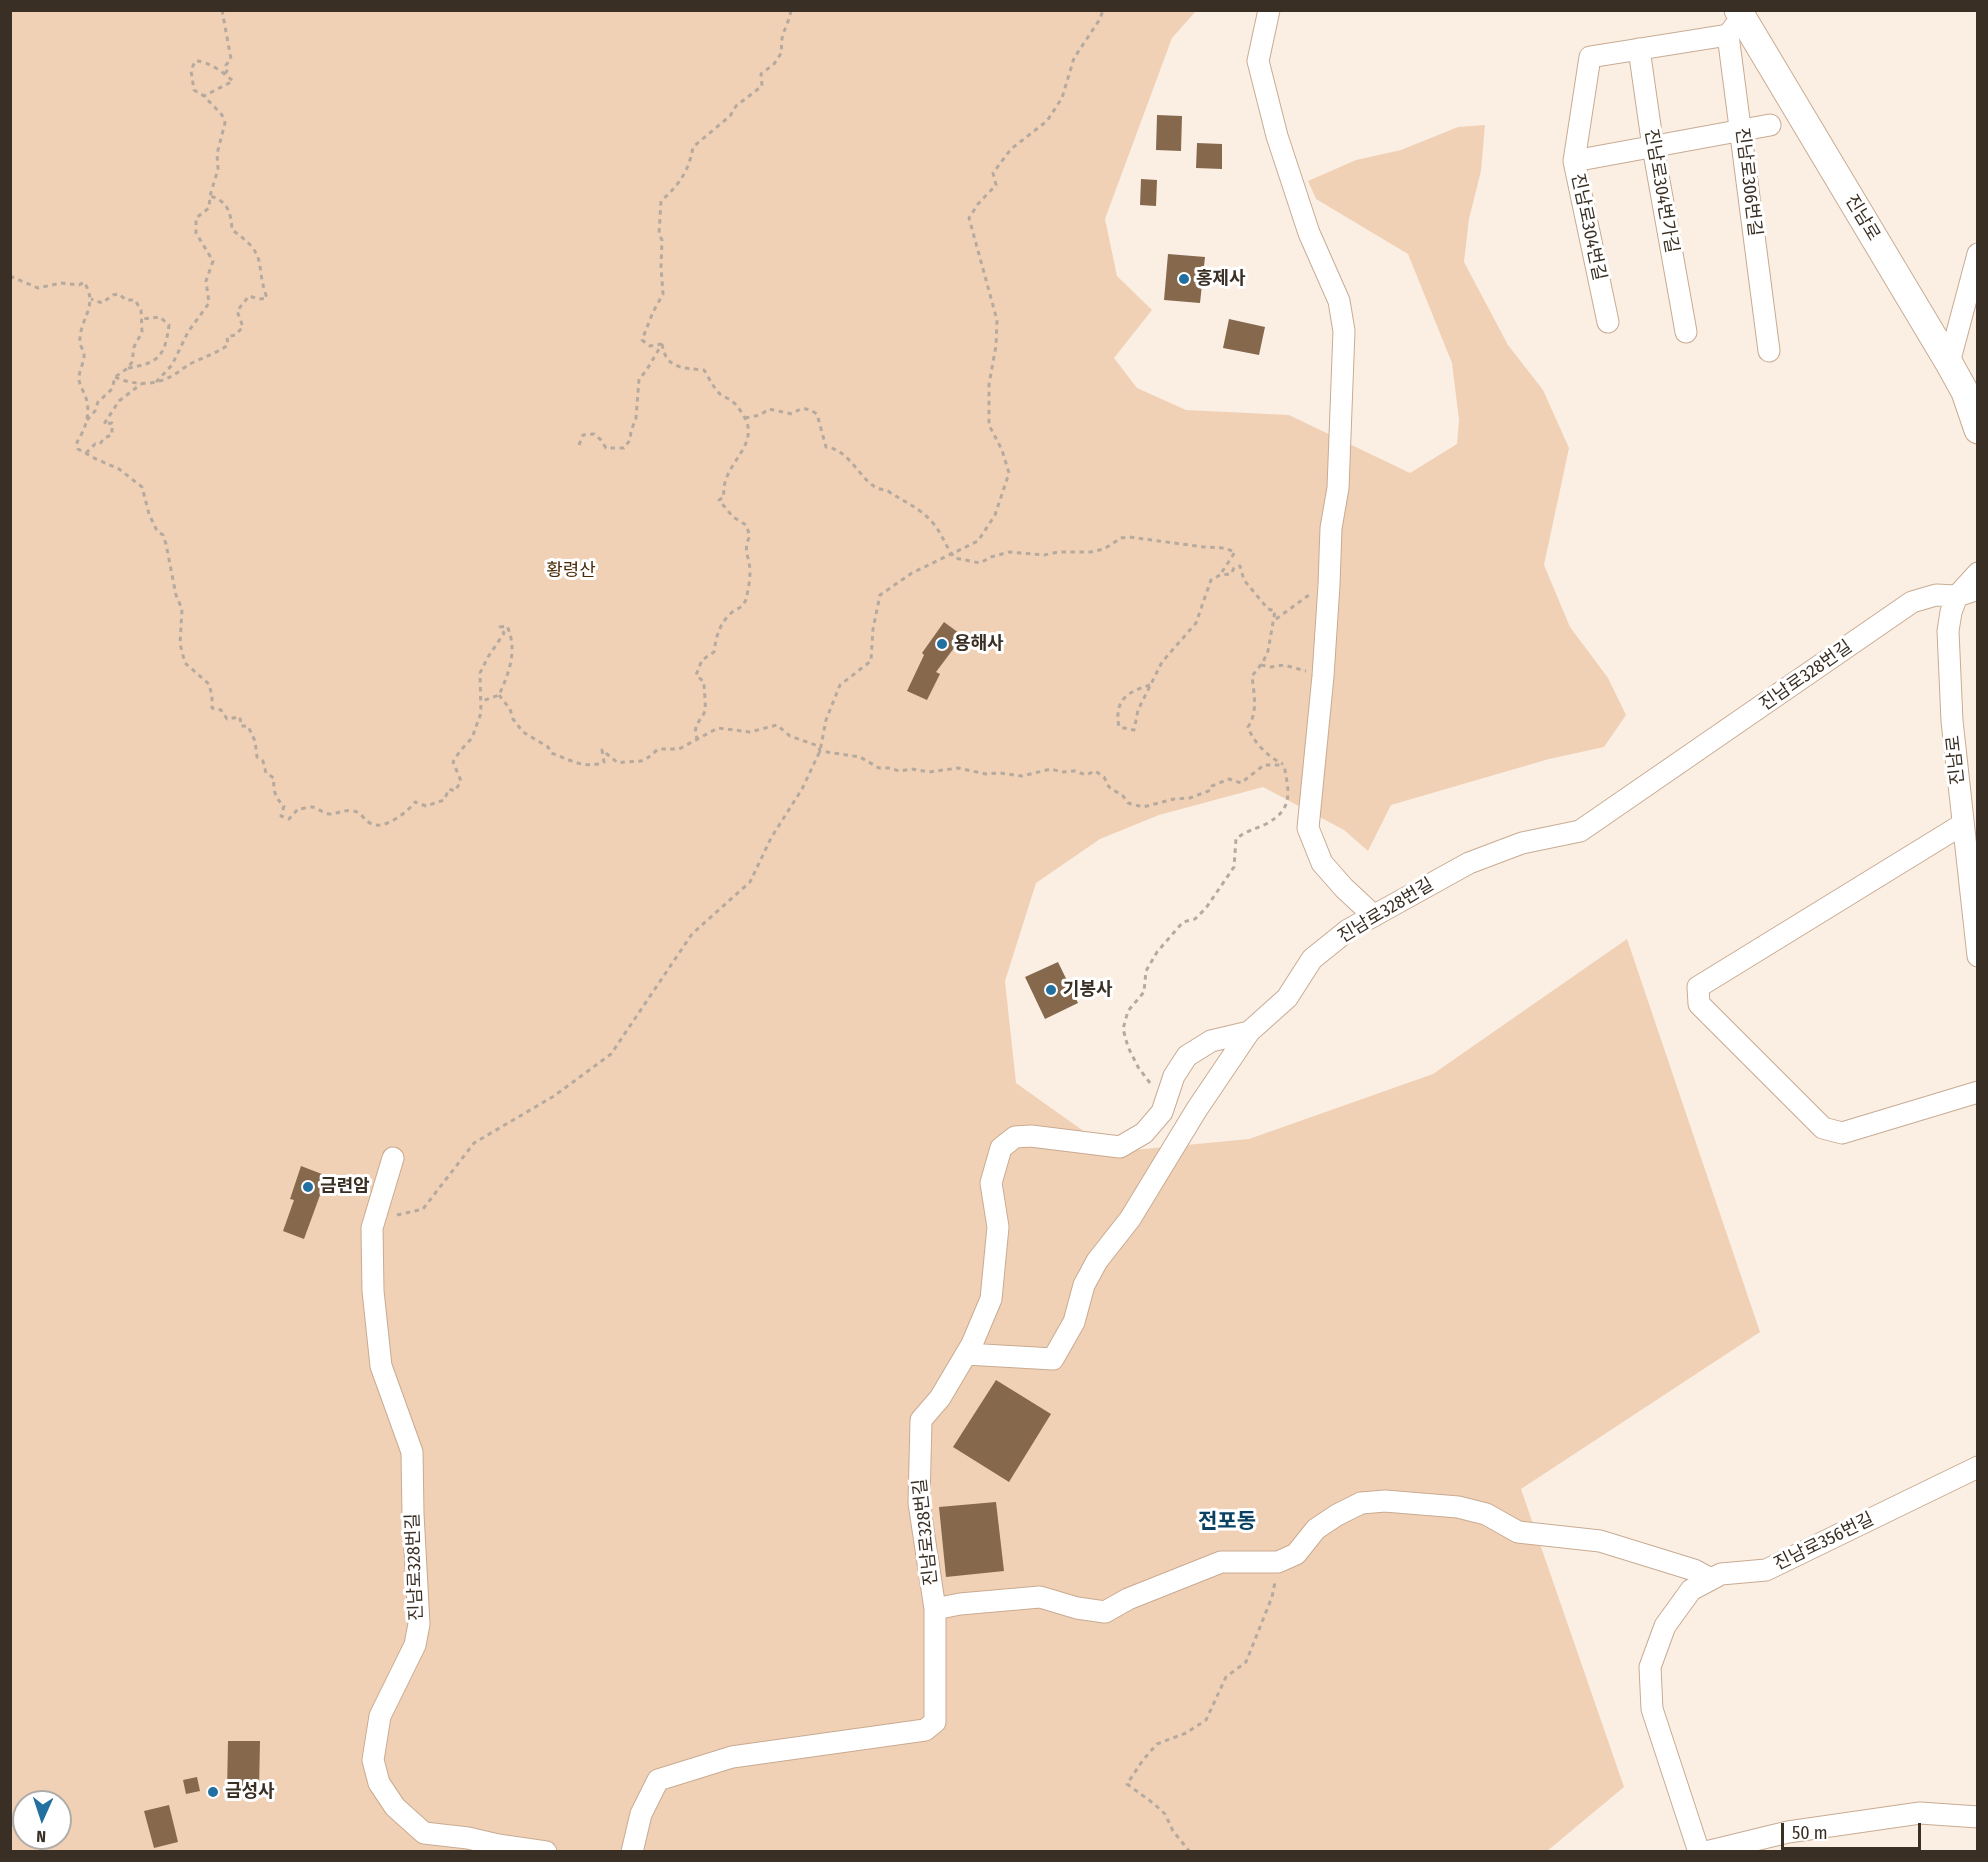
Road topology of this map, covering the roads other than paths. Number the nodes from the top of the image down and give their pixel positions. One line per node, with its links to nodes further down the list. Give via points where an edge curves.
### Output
1 (1269, 10): 19 (street, via 1258,61 1276,136 1309,233 1339,301 1344,331 1338,488 1330,528 1323,676 1308,828 1322,863)
2 (1736, 21): 3 (street, 진남로304번길); 5 (street, 진남로306번길); 12 (main road, 진남로)
3 (1639, 49): 6 (street, 진남로304번가길); 7 (street, 진남로304번길, via 1590,57)
4 (1770, 125): 5 (street)
5 (1741, 129): 6 (street); 11 (street, 진남로306번길)
6 (1653, 147): 7 (street); 10 (street, 진남로304번가길)
7 (1574, 161): 9 (street, 진남로304번길)
8 (1977, 254): 12 (street)
9 (1608, 322)
10 (1686, 333)
11 (1769, 351)
12 (1949, 363): 13 (main road, 진남로)
13 (1971, 396): 14 (main road, 진남로)
14 (1977, 430)
15 (1977, 573): 17 (street, 진남로)
16 (1977, 589): 17 (street, 진남로328번길)
17 (1957, 596): 18 (street, 진남로, via 1948,631); 19 (street, 진남로328번길, via 1936,595 1912,602 1580,831 1522,843 1469,863)
18 (1963, 824): 20 (street, 진남로); 22 (street, via 1698,987 1699,1004 1823,1128 1842,1133)
19 (1374, 916): 21 (street, 진남로328번길, via 1348,930 1312,959 1287,998)
20 (1977, 956)
21 (1249, 1032): 24 (street, via 1130,1219 1097,1261 1084,1285 1074,1322 1053,1359); 24 (street, 진남로328번길, via 1211,1041 1187,1056 1173,1076 1162,1112 1144,1132 1120,1147 1031,1136 1015,1137 1001,1149 991,1184 998,1227 991,1299)
22 (1977, 1092)
23 (393, 1158): 29 (street, 진남로328번길, via 372,1228 373,1291 381,1366 412,1452 419,1624 415,1645 380,1716 373,1760 379,1783 395,1807 424,1833)
24 (966, 1354): 27 (street, 진남로328번길, via 940,1398 921,1420 919,1503)
25 (1977, 1467): 26 (street, 진남로356번길, via 1766,1570 1721,1574)
26 (1711, 1579): 27 (street, via 1694,1570 1600,1541 1518,1532 1486,1514 1458,1507 1385,1501 1361,1503 1337,1515 1316,1529 1296,1554 1278,1562 1221,1562 1105,1612 1040,1597); 31 (street, 진남로356번길, via 1691,1590 1665,1626 1650,1667 1652,1709)
27 (934, 1609): 30 (street, 진남로328번길, via 935,1722 925,1730 732,1758 658,1780 641,1814)
28 (1977, 1817): 32 (street, via 1920,1813 1788,1832)
29 (546, 1851)
30 (632, 1851)
31 (1699, 1851)
32 (1706, 1851)

